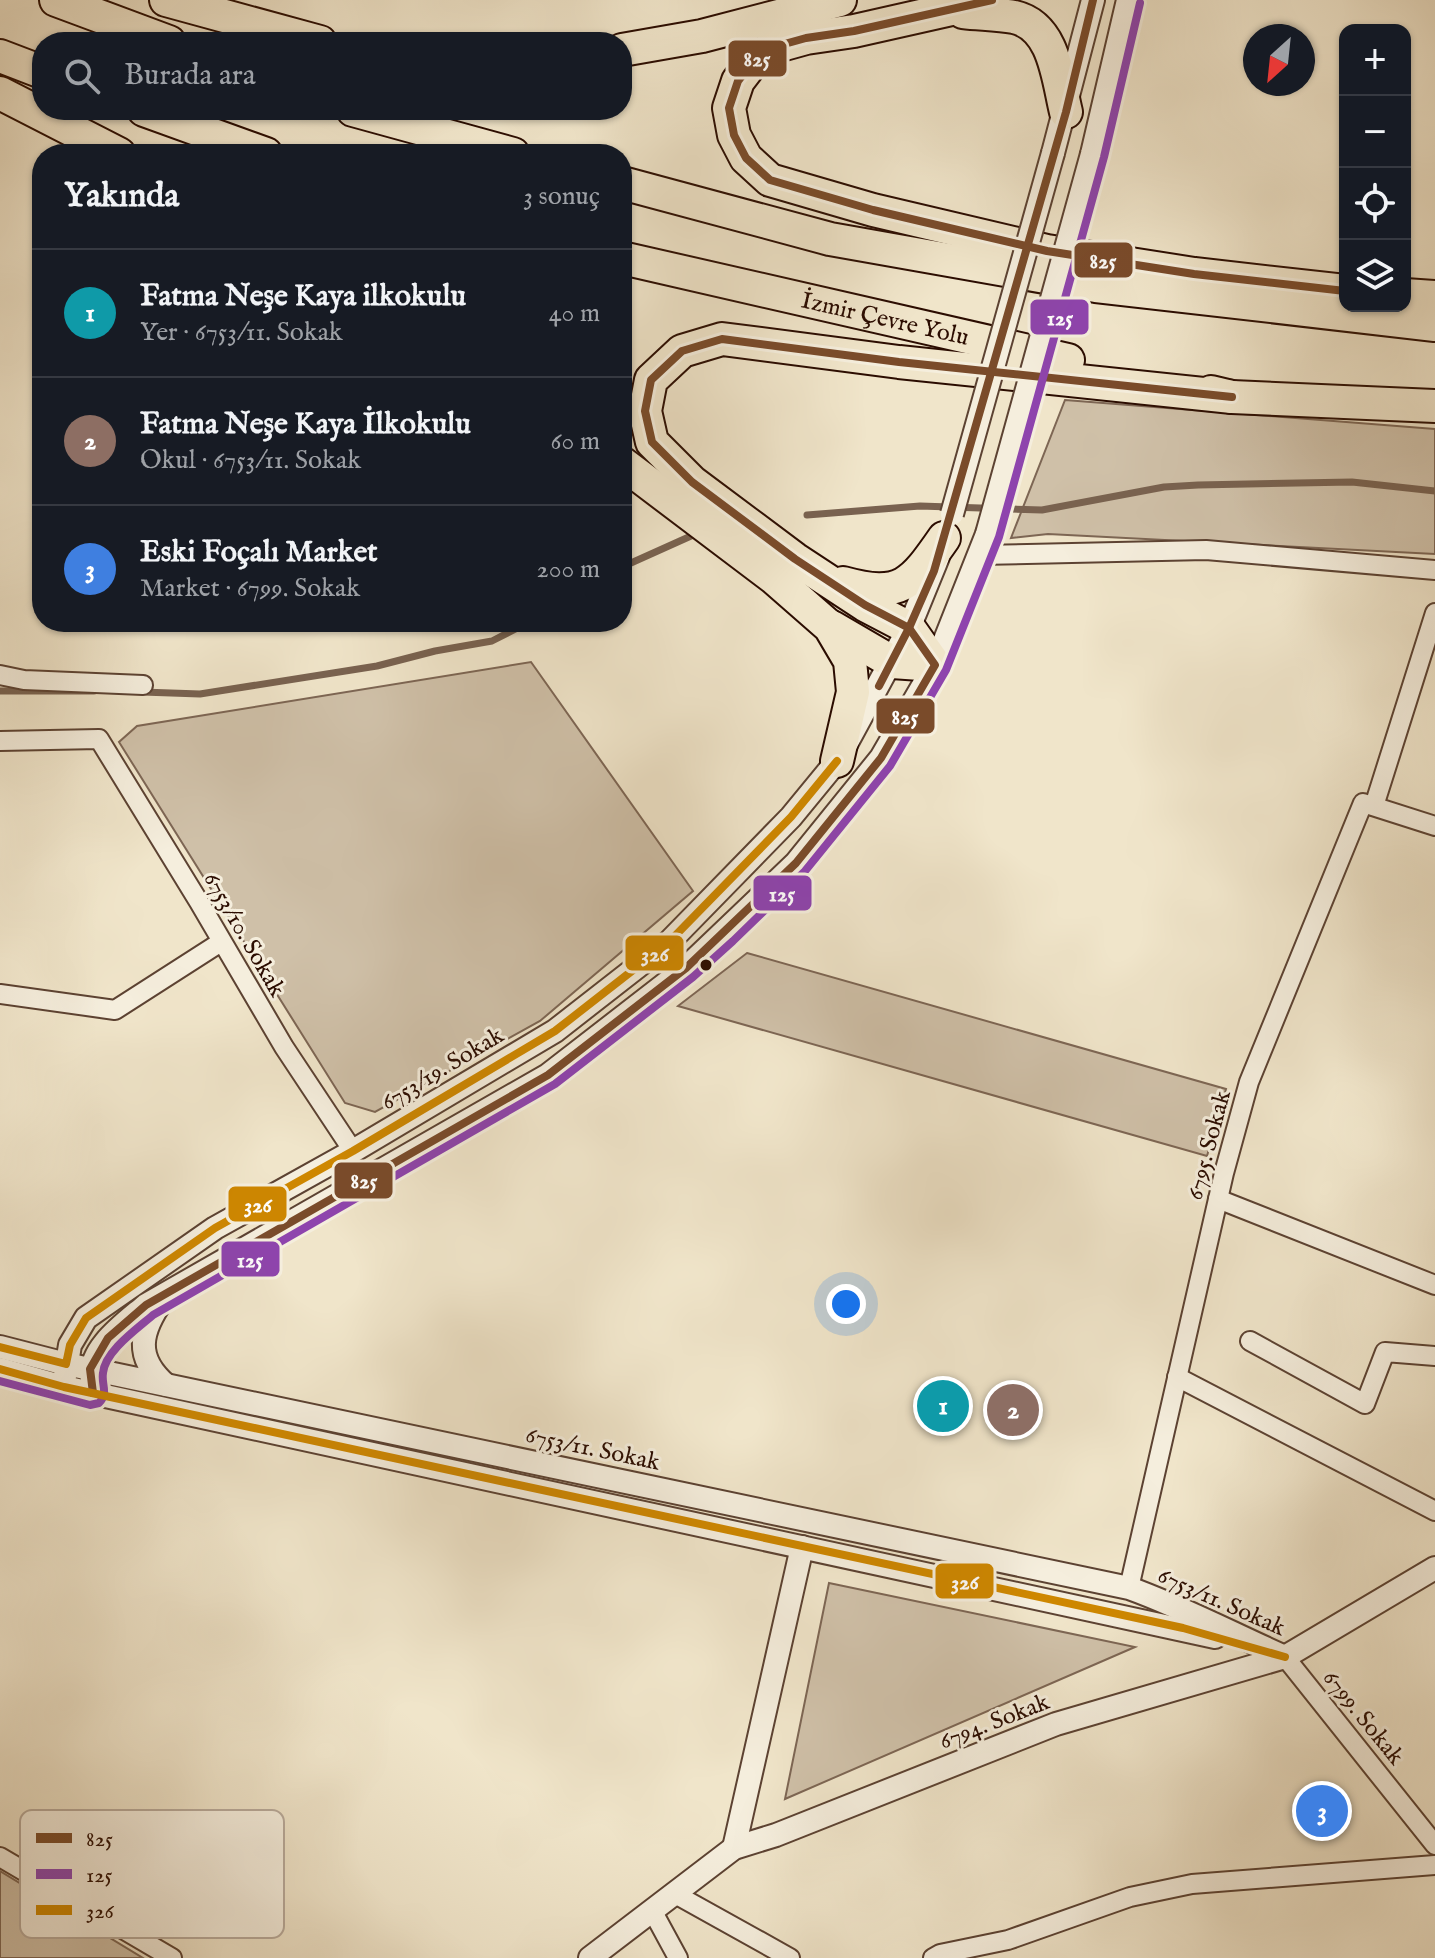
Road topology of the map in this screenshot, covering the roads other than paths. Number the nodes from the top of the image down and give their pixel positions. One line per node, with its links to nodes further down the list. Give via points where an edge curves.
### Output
1 (56, 0): 8 (highway)
2 (166, 0): 9 (highway)
3 (840, 0): 10 (highway)
4 (992, 0): 7 (highway)
5 (1093, 0): 15 (street, 6753/19. Sokak)
6 (1128, 0): 32 (street, bridge, via 1092,154)
7 (944, 11): 15 (highway, via 1017,18 1038,31 1053,54); 24 (highway, via 770,48 738,81 729,108 746,158 770,180 1047,251)
8 (142, 32)
9 (283, 32)
10 (632, 48)
11 (0, 56): 12 (highway)
12 (32, 68)
13 (0, 93): 14 (highway)
14 (32, 109)
15 (1066, 112): 31 (street, 6753/19. Sokak, bridge)
16 (53, 120): 19 (highway)
17 (172, 120): 20 (highway)
18 (389, 120): 21 (highway)
19 (99, 144)
20 (238, 144)
21 (477, 144)
22 (632, 186): 27 (highway, via 830,239 1096,286)
23 (632, 260): 28 (highway, İzmir Çevre Yolu)
24 (1339, 290)
25 (1411, 295): 26 (highway)
26 (1435, 297)
27 (1435, 325)
28 (1232, 397): 29 (highway, İzmir Çevre Yolu); 34 (highway, via 722,339 682,351 651,380 645,411 652,442 692,482)
29 (1435, 406)
30 (632, 471): 36 (highway)
31 (948, 526): 34 (highway, via 910,581 885,591); 37 (street, 6753/19. Sokak)
32 (979, 555): 33 (street, via 1206,550); 39 (street)
33 (1435, 570)
34 (830, 580): 37 (highway)
35 (1435, 613): 44 (street)
36 (830, 627): 38 (highway); 43 (highway, via 850,661 853,692)
37 (909, 628): 38 (street, 6753/19. Sokak); 39 (highway)
38 (892, 662): 39 (highway); 43 (street, 6753/19. Sokak)
39 (935, 665): 51 (street, via 881,758 796,863 686,968 548,1075)
40 (0, 675): 41 (street)
41 (143, 685)
42 (0, 741): 46 (street, 6753/10. Sokak, via 99,739)
43 (837, 761): 48 (street, 6753/19. Sokak, via 791,817 669,942 555,1031)
44 (1374, 806): 45 (street); 49 (street, 6795. Sokak, via 1363,803 1249,1082)
45 (1435, 826)
46 (221, 942): 47 (street, via 115,1010); 48 (street, 6753/10. Sokak)
47 (0, 994)
48 (353, 1151): 52 (street, 6753/19. Sokak, via 215,1228)
49 (1218, 1199): 50 (street); 59 (street, 6795. Sokak)
50 (1435, 1285)
51 (168, 1292): 57 (street, via 108,1338); 60 (street, via 150,1318 144,1353 146,1363)
52 (86, 1318): 54 (street, via 36,1349); 58 (street, 6753/19. Sokak, via 70,1345)
53 (1250, 1341): 55 (street, via 1365,1404 1385,1352)
54 (8, 1349): 58 (street, 6753/11. Sokak)
55 (1435, 1356)
56 (0, 1369): 58 (street, 6753/11. Sokak)
57 (90, 1369): 58 (street, 6753/11. Sokak); 60 (street, 6753/11. Sokak); 61 (street)
58 (65, 1376): 61 (street, 6753/11. Sokak)
59 (1177, 1377): 62 (street); 65 (street, 6795. Sokak)
60 (166, 1385): 65 (street, 6753/11. Sokak)
61 (93, 1393): 63 (street, 6753/11. Sokak)
62 (1435, 1511)
63 (802, 1547): 66 (street, 6753/11. Sokak, via 1183,1628); 68 (street)
64 (1435, 1568): 66 (street, 6794. Sokak)
65 (1129, 1588): 66 (street, 6753/11. Sokak)
66 (1285, 1657): 67 (street, 6799. Sokak); 68 (street, 6794. Sokak, via 1056,1724)
67 (1435, 1845)
68 (734, 1848): 72 (street, 6794. Sokak)
69 (0, 1857): 71 (street)
70 (1435, 1865): 79 (street, via 1192,1884 1130,1897 1008,1940)
71 (20, 1869)
72 (675, 1894): 73 (street, 6794. Sokak); 78 (street)
73 (653, 1912): 76 (street, 6794. Sokak); 77 (street)
74 (138, 1938): 75 (street)
75 (172, 1958)
76 (590, 1958)
77 (678, 1958)
78 (790, 1958)
79 (933, 1958)

